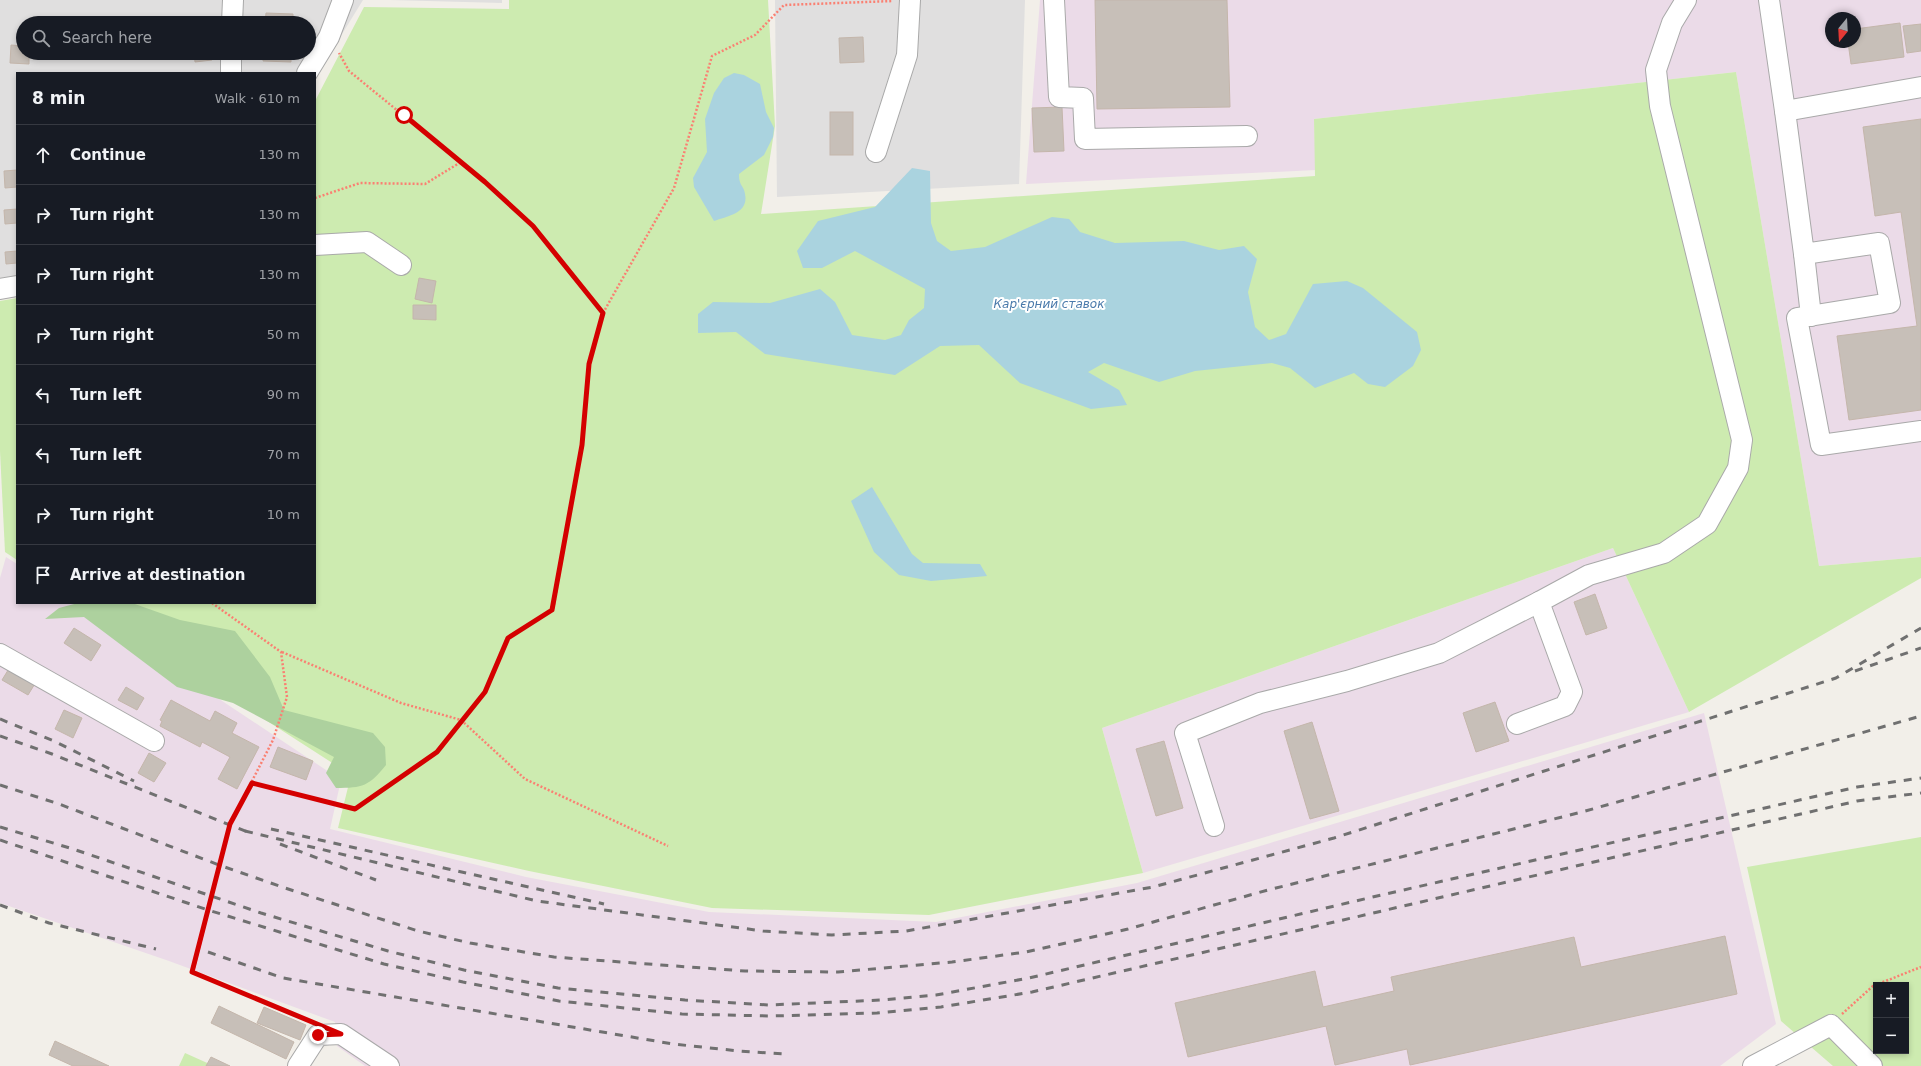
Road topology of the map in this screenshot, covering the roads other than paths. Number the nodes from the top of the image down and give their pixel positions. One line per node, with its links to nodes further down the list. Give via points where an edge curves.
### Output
1 (233, 0): 7 (street)
2 (343, 0): 8 (street, via 329,37)
3 (910, 0): 16 (street, via 907,55)
4 (1054, 0): 15 (street, via 1059,97 1082,98 1085,139)
5 (1686, 0): 24 (street, via 1672,23 1656,70 1660,106 1742,440 1738,468 1707,524 1664,553 1589,575)
6 (1769, 0): 14 (street)
7 (232, 16)
8 (316, 58)
9 (231, 60): 11 (street)
10 (315, 60): 12 (street)
11 (231, 72)
12 (308, 72)
13 (1921, 87): 14 (street)
14 (1785, 111): 18 (street)
15 (1246, 136)
16 (876, 152)
17 (316, 245): 19 (street, via 367,242)
18 (1804, 254): 22 (street); 22 (street, via 1879,243 1890,303)
19 (401, 265)
20 (16, 286): 21 (street)
21 (0, 289)
22 (1811, 316): 23 (street, via 1797,318 1821,445)
23 (1921, 430)
24 (1539, 602): 26 (street, via 1572,692 1565,706); 28 (street, via 1439,653 1347,681 1260,703 1185,733)
25 (0, 654): 27 (street)
26 (1517, 724)
27 (154, 741)
28 (1214, 826)
29 (298, 1066): 30 (street, via 318,1035 341,1034)
30 (389, 1066)
31 (1753, 1066): 32 (street, via 1831,1025)
32 (1872, 1066)

